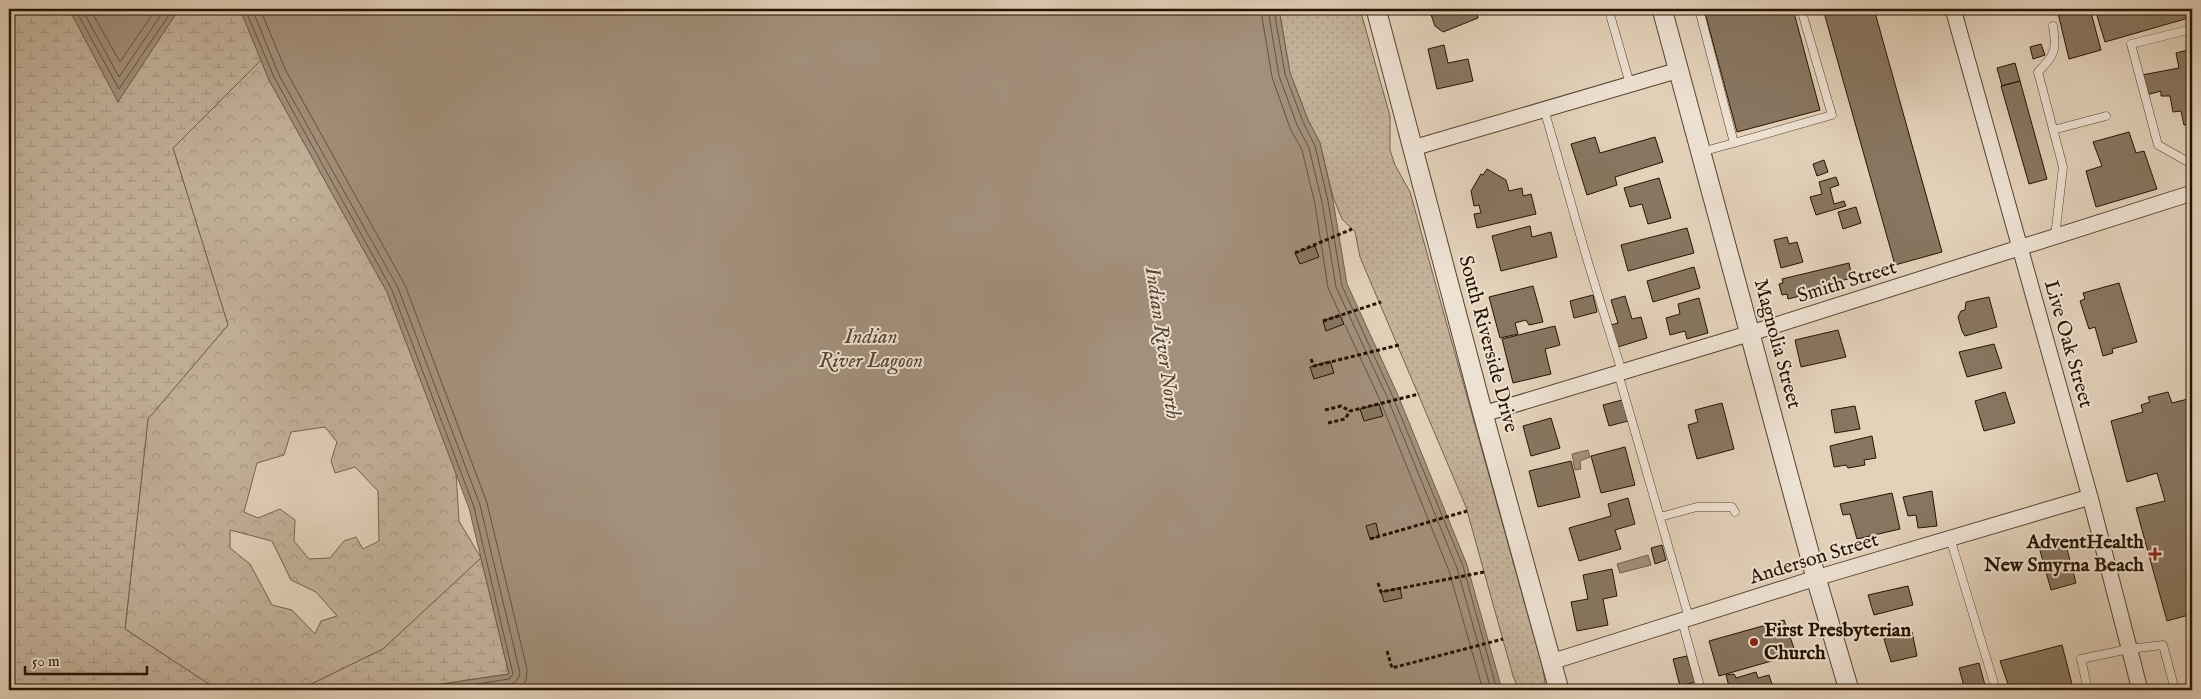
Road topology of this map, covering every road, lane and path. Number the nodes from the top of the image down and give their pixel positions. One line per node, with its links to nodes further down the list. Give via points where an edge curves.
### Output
1 (1376, 9): 15 (street, South Riverside Drive)
2 (1662, 9): 9 (street, Magnolia Street)
3 (1699, 9): 14 (lane)
4 (1802, 9): 14 (lane, via 1832,115)
5 (1954, 9): 21 (street, Live Oak Street)
6 (1611, 18): 10 (lane)
7 (2053, 26): 13 (lane, via 2056,43 2053,57 2038,72)
8 (2192, 29): 17 (lane, via 2130,44 2158,145)
9 (1679, 70): 10 (street); 16 (street, Magnolia Street)
10 (1630, 84): 11 (street)
11 (1544, 109): 15 (street); 28 (lane)
12 (2106, 116): 13 (lane)
13 (2054, 130): 20 (lane, via 2063,167)
14 (1734, 143): 16 (lane)
15 (1412, 148): 32 (street, South Riverside Drive)
16 (1701, 152): 25 (street, Magnolia Street)
17 (2192, 164)
18 (2192, 193): 20 (street, Smith Street)
19 (1352, 229): 22 (path)
20 (2055, 237): 21 (street, Smith Street)
21 (2020, 248): 25 (street, Smith Street); 34 (street, Live Oak Street)
22 (1295, 253)
23 (1381, 302): 24 (path)
24 (1322, 321)
25 (1751, 333): 28 (street, Smith Street); 41 (street, Magnolia Street)
26 (1399, 345): 27 (path, via 1314,366)
27 (1311, 359)
28 (1620, 373): 32 (street, Smith Street); 37 (lane)
29 (1419, 394): 31 (path)
30 (1325, 410): 31 (path, via 1341,406)
31 (1350, 411): 33 (path, via 1345,419)
32 (1483, 414): 47 (street, South Riverside Drive)
33 (1328, 423)
34 (2090, 497): 38 (street, Anderson Street); 45 (street, Live Oak Street)
35 (1467, 511): 39 (path)
36 (1734, 512): 37 (lane, via 1732,507 1697,507)
37 (1660, 517): 43 (lane)
38 (1950, 538): 41 (street, Anderson Street); 51 (lane)
39 (1370, 539)
40 (1484, 572): 42 (path, via 1381,592)
41 (1816, 578): 43 (street, Anderson Street); 50 (street, Magnolia Street)
42 (1378, 583)
43 (1686, 620): 47 (street, Anderson Street); 49 (lane)
44 (1503, 639): 46 (path, via 1392,668)
45 (2129, 649): 52 (lane, via 2081,659); 53 (street, Live Oak Street); 54 (lane, via 2163,645)
46 (1387, 651)
47 (1551, 662): 48 (street, South Riverside Drive)
48 (1559, 690)
49 (1701, 690)
50 (1849, 690)
51 (1996, 690)
52 (2088, 690)
53 (2140, 690)
54 (2175, 690)

